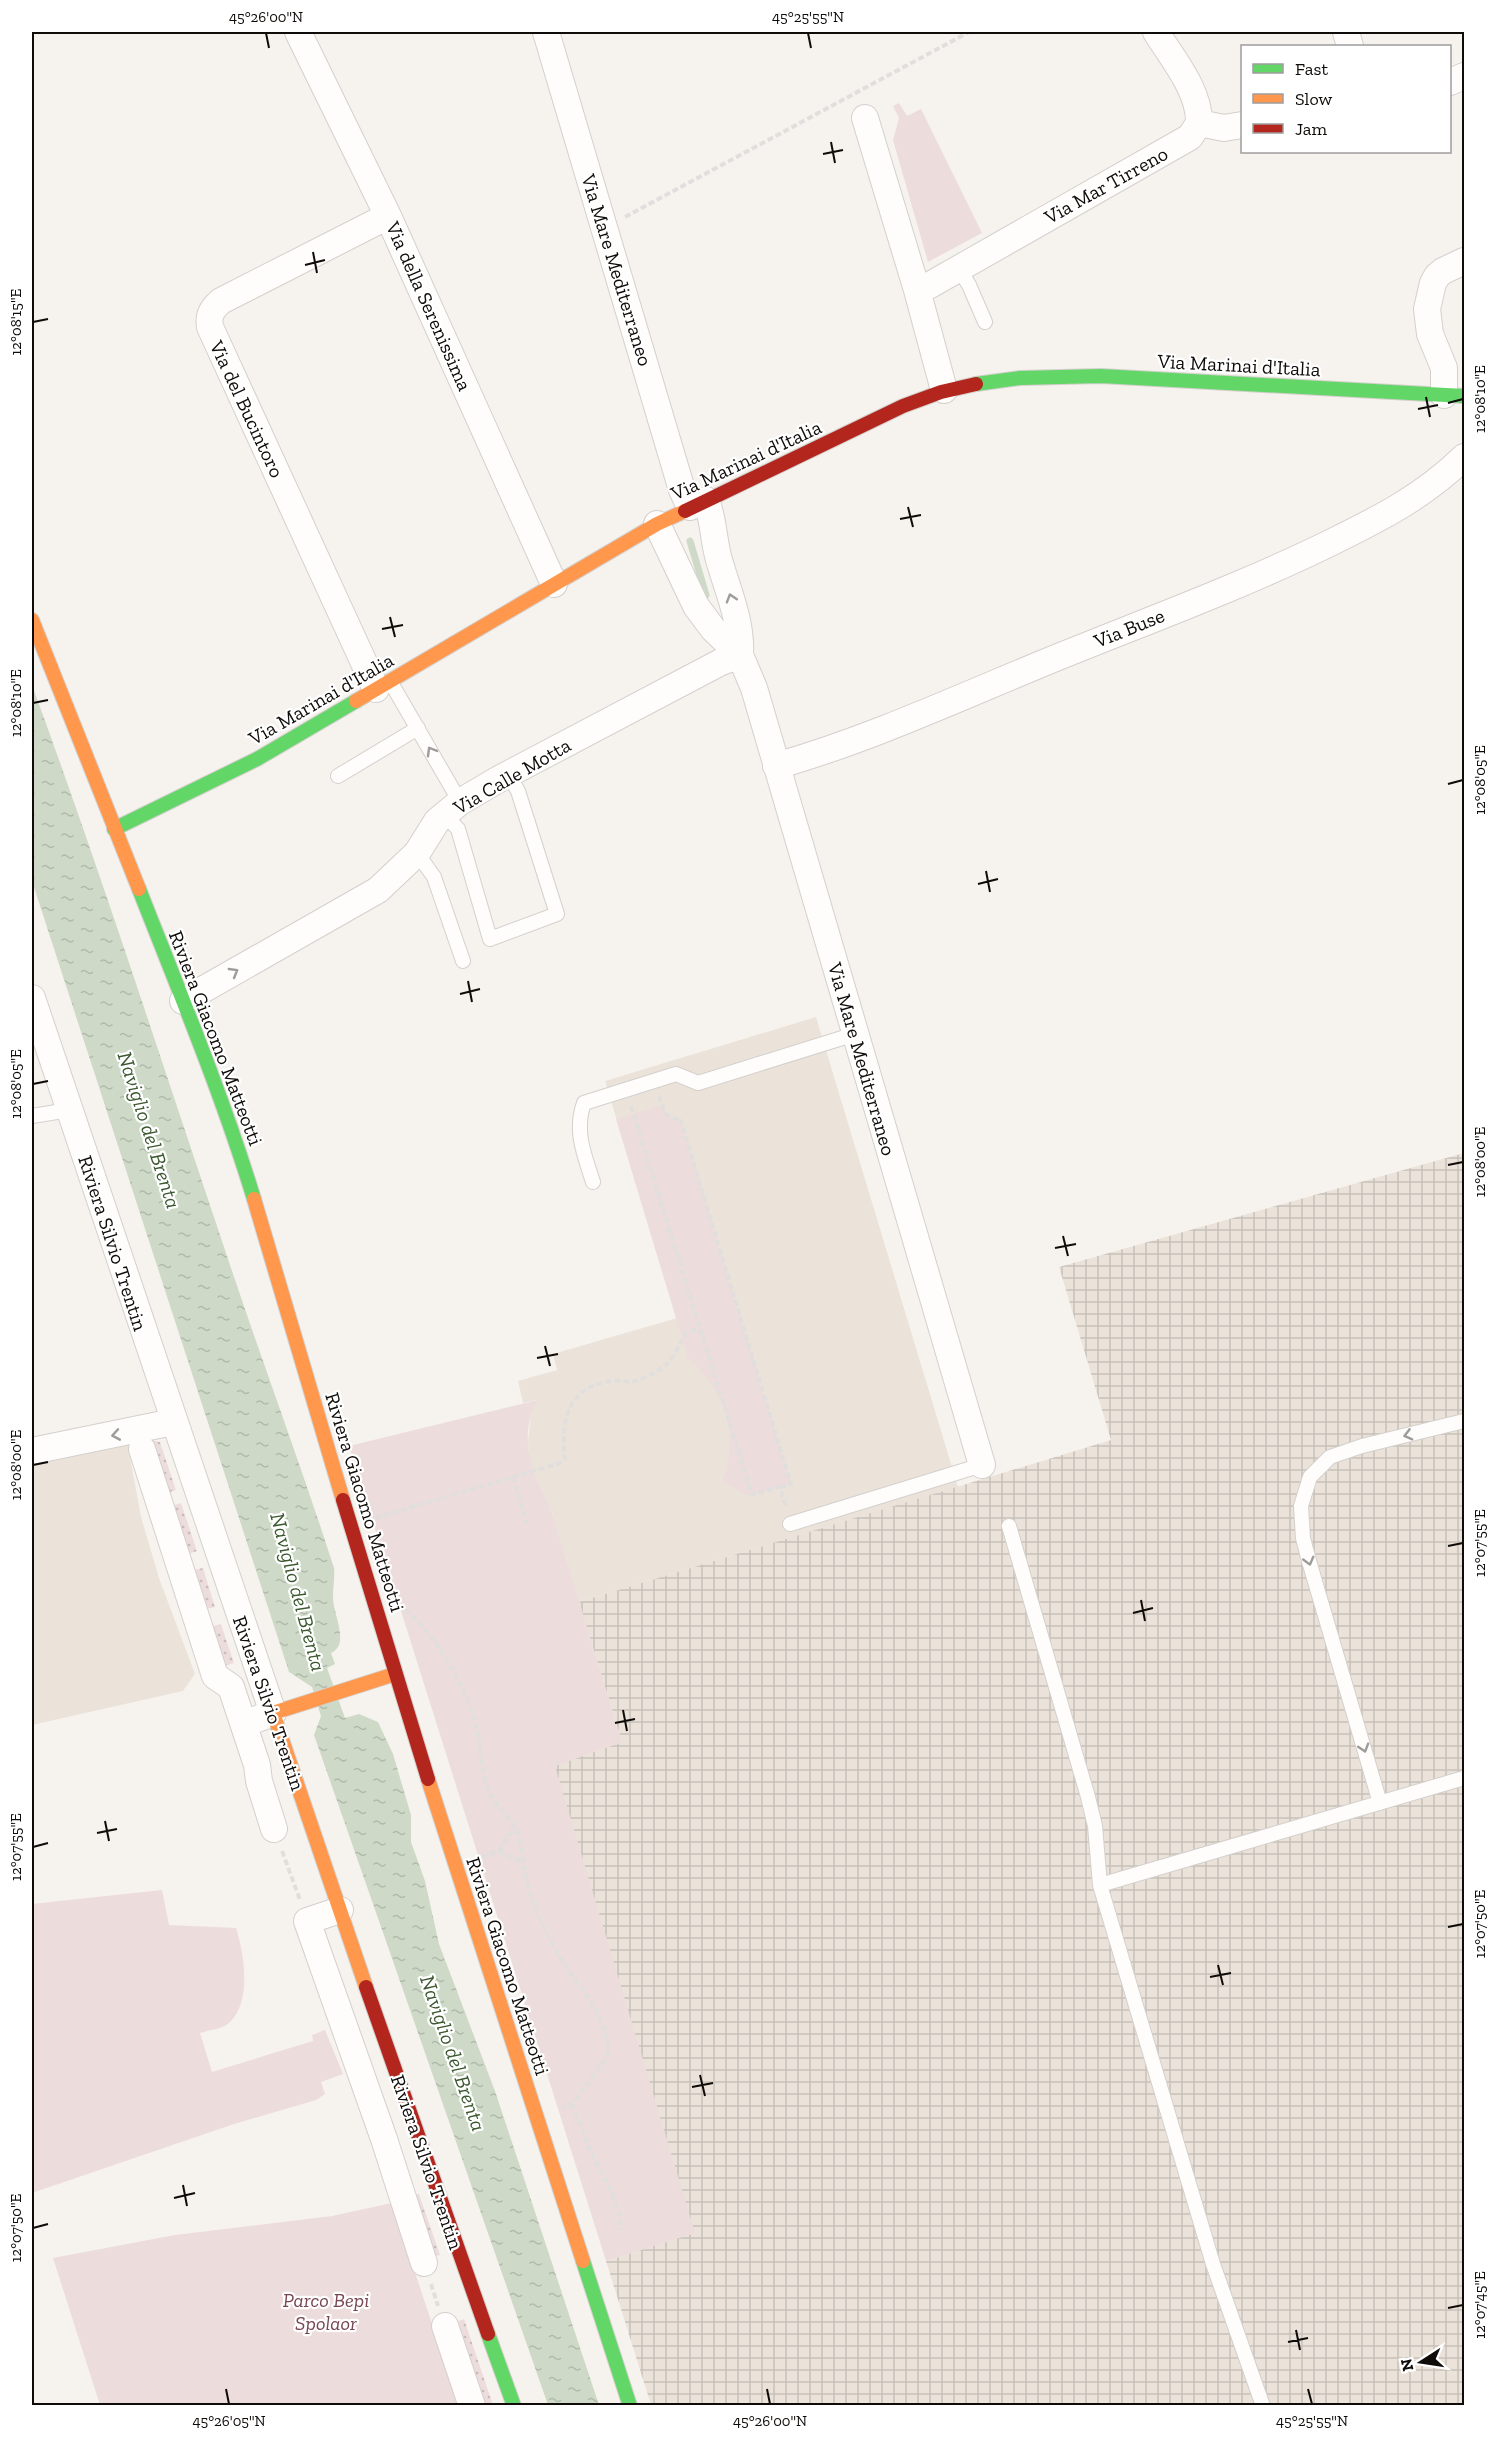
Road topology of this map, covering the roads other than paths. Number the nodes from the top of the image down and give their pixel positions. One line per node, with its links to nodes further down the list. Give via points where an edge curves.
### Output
1 (298, 32): 7 (street, Via della Serenissima)
2 (1155, 32): 5 (street, via 1188,85)
3 (554, 34): 15 (street, Via Mare Mediterraneo, via 682,490)
4 (865, 118): 10 (street)
5 (1199, 123): 6 (street, via 1224,128); 9 (street, Via Mar Tirreno, via 1190,137 1175,147)
6 (1241, 125)
7 (388, 216): 17 (street, Via della Serenissima); 20 (street, Via del Bucintoro, via 221,301 208,320)
8 (1464, 261): 13 (street, via 1437,276 1427,309 1430,334)
9 (959, 269): 10 (street, Via Mar Tirreno); 11 (lane)
10 (917, 290): 12 (street)
11 (985, 322)
12 (944, 390): 13 (street, Via Marinai d'Italia, via 1006,378 1042,376); 15 (street, Via Marinai d'Italia)
13 (1454, 396)
14 (1464, 457): 22 (street, Via Buse, via 1430,488 1405,504 1274,570 888,728)
15 (698, 504): 16 (street, Via Marinai d'Italia); 19 (street, Via Mare Mediterraneo, one-way to 15, via 737,620 718,557 712,516)
16 (657, 524): 17 (street, Via Marinai d'Italia); 19 (street, Via Mare Mediterraneo, via 696,606)
17 (554, 584): 20 (street, Via Marinai d'Italia)
18 (32, 620): 26 (street, Riviera Giacomo Matteotti)
19 (740, 655): 22 (street, Via Mare Mediterraneo, via 754,688); 23 (street, Via Calle Motta)
20 (383, 685): 21 (lane); 26 (street, Via Marinai d'Italia, via 257,759)
21 (418, 728): 24 (lane); 25 (lane, one-way to 21)
22 (776, 766): 31 (street, Via Mare Mediterraneo)
23 (508, 774): 25 (street, Via Calle Motta); 25 (lane, via 518,792 557,914 490,939)
24 (338, 776)
25 (453, 809): 27 (street, Via Calle Motta, via 437,821)
26 (114, 829): 30 (street, Riviera Giacomo Matteotti)
27 (417, 853): 28 (lane, via 434,877); 30 (street, Via Calle Motta, one-way to 27, via 378,890)
28 (463, 961)
29 (32, 998): 32 (street, Riviera Silvio Trentin)
30 (183, 1001): 42 (street, Riviera Giacomo Matteotti, via 244,1166)
31 (855, 1034): 34 (lane, via 698,1083 676,1074 584,1103 578,1119); 39 (street, Via Mare Mediterraneo)
32 (69, 1110): 33 (lane); 36 (street, Riviera Silvio Trentin)
33 (32, 1116)
34 (593, 1182)
35 (1464, 1421): 46 (lane, one-way to 46, via 1329,1458 1310,1477 1301,1506 1309,1561)
36 (173, 1422): 38 (street, one-way to 38); 43 (street, Riviera Silvio Trentin)
37 (142, 1449): 44 (street, via 215,1676 231,1687)
38 (32, 1451)
39 (982, 1465): 40 (lane)
40 (790, 1524)
41 (1009, 1526): 48 (lane, via 1088,1797 1095,1826)
42 (395, 1674): 43 (street); 56 (street, Riviera Giacomo Matteotti)
43 (273, 1713): 44 (street); 49 (street, Riviera Silvio Trentin)
44 (244, 1724): 47 (street)
45 (1464, 1778): 46 (lane)
46 (1380, 1803): 48 (lane)
47 (274, 1829)
48 (1100, 1885): 57 (lane, via 1214,2264)
49 (340, 1910): 50 (street, Riviera Silvio Trentin); 51 (street, via 307,1921)
50 (415, 2129): 51 (street); 55 (street, Riviera Silvio Trentin)
51 (384, 2139): 52 (street)
52 (424, 2264)
53 (445, 2326): 54 (street)
54 (472, 2406)
55 (514, 2406)
56 (630, 2406)
57 (1263, 2406)

